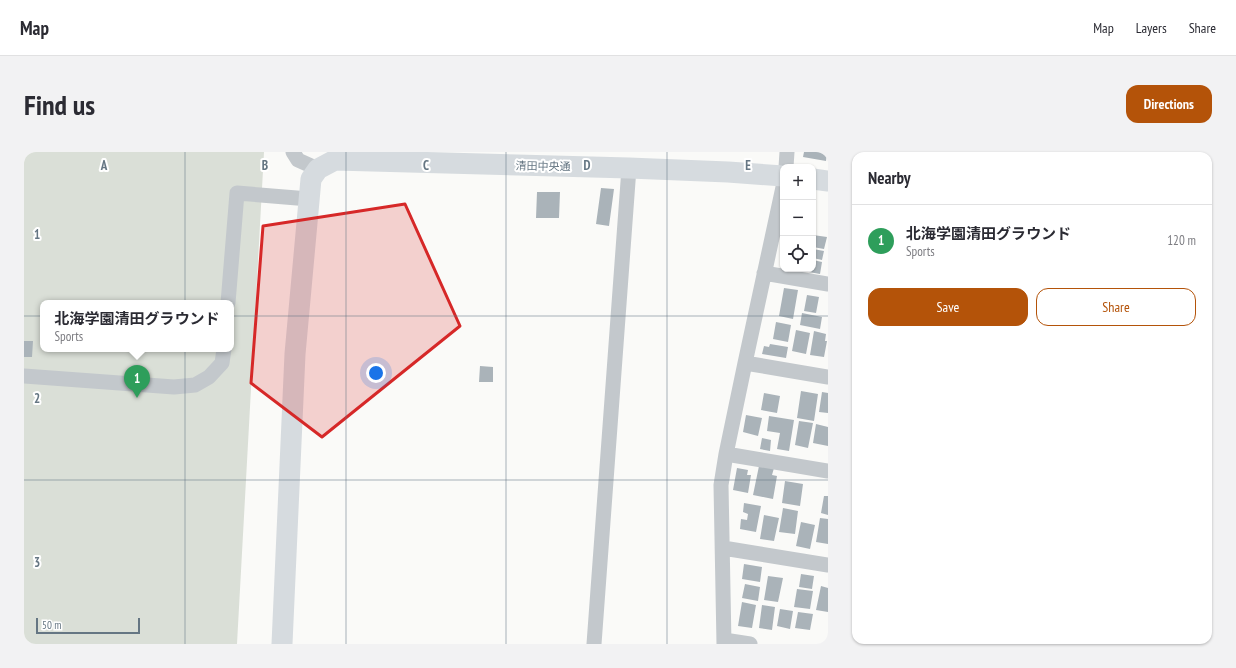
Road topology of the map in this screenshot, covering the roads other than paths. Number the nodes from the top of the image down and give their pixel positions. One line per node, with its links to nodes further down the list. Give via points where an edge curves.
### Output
1 (293, 152): 10 (street)
2 (787, 152): 5 (street)
3 (467, 158): 4 (street, 清田中央通); 10 (street, 清田中央通, via 335,160)
4 (558, 159): 6 (street, 清田中央通)
5 (786, 164)
6 (629, 168): 7 (street, 清田中央通); 25 (street)
7 (780, 176)
8 (816, 179): 9 (street)
9 (828, 181)
10 (313, 182): 14 (street, via 237,193); 24 (street, via 295,354)
11 (780, 200): 12 (street)
12 (764, 273): 13 (street); 16 (street)
13 (828, 284)
14 (228, 300)
15 (224, 352): 17 (street, via 222,362 209,376 195,385 174,387)
16 (745, 363): 18 (street); 19 (street)
17 (24, 376)
18 (828, 378)
19 (726, 454): 20 (street); 21 (street, via 721,485)
20 (828, 471)
21 (723, 548): 22 (street); 23 (street)
22 (828, 565)
23 (724, 642): 26 (street)
24 (282, 644)
25 (594, 644)
26 (750, 644)

